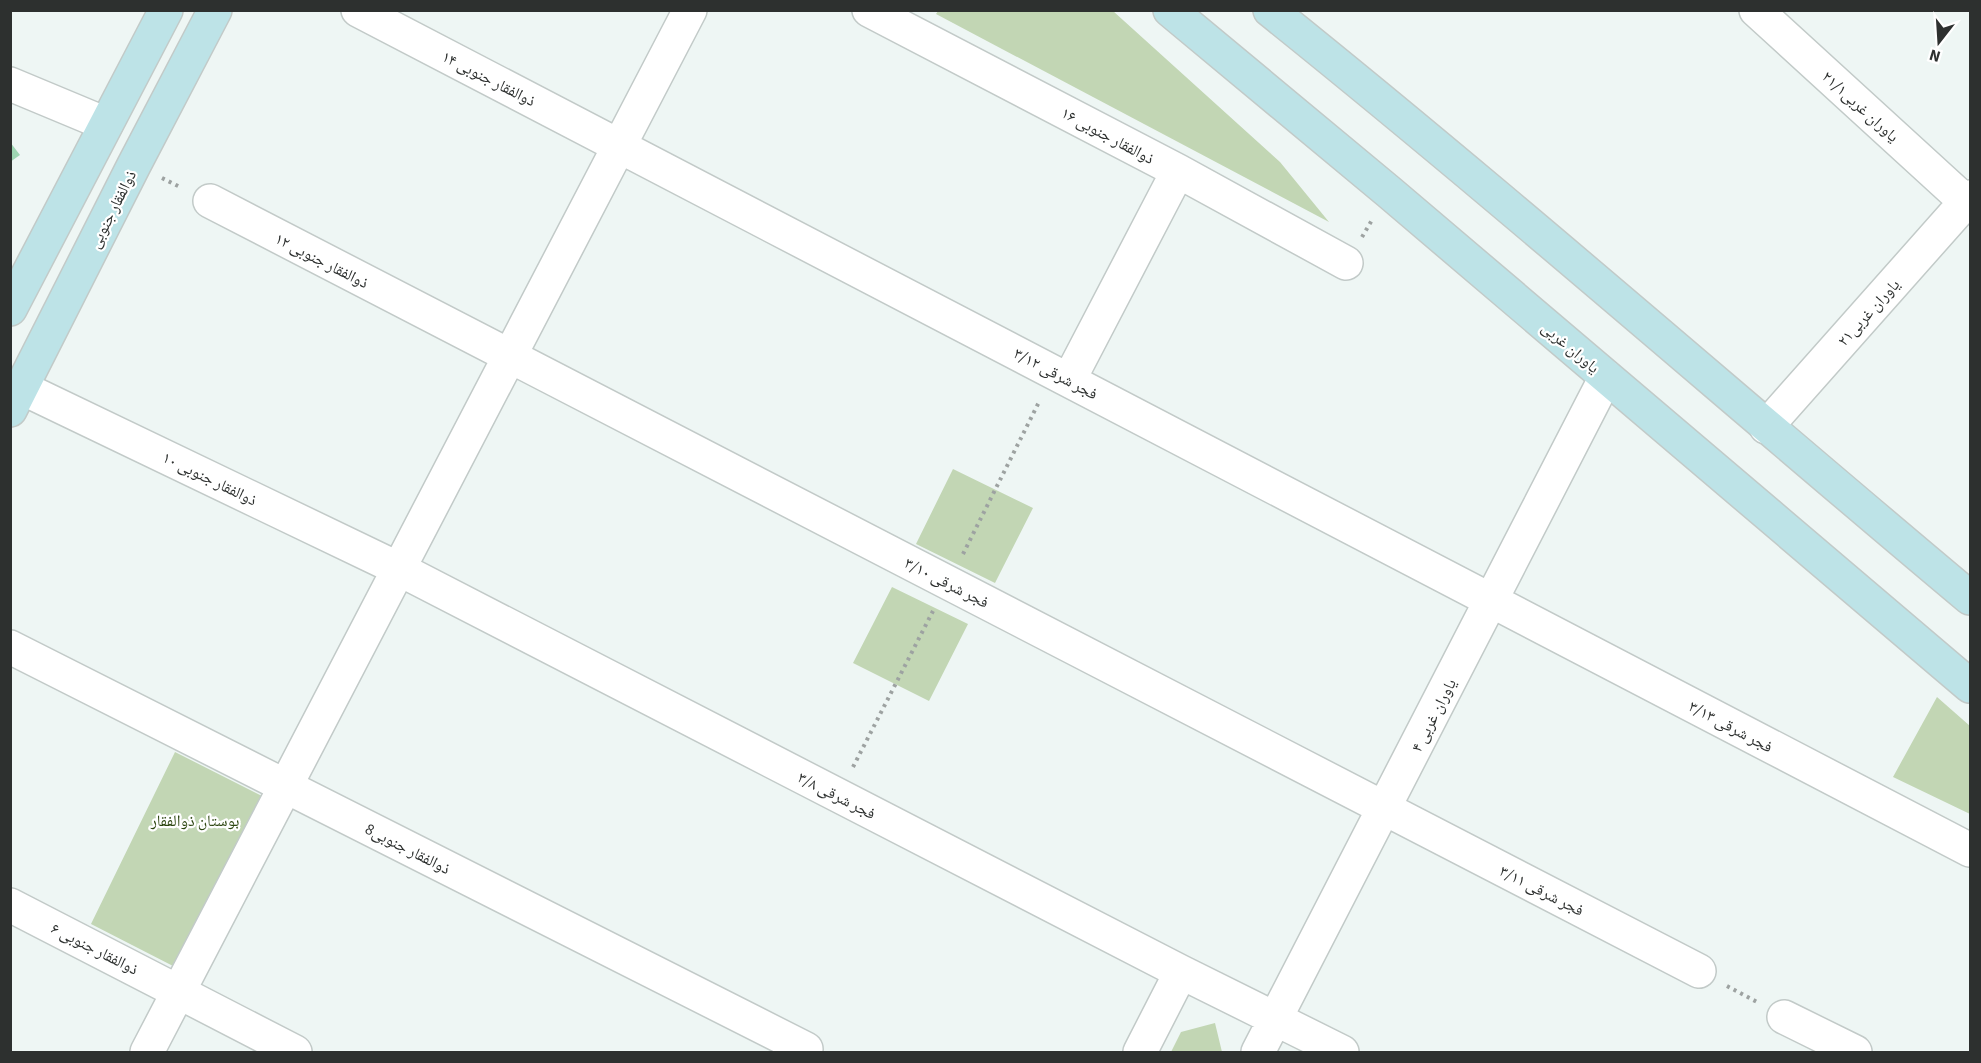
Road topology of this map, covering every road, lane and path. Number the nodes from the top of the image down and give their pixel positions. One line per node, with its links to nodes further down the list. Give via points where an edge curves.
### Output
1 (166, 10): 10 (main road)
2 (215, 10): 12 (main road, ذوالفقار جنوبی)
3 (358, 10): 11 (street, ۱۴ ذوالفقار جنوبی)
4 (690, 10): 11 (street)
5 (869, 10): 13 (street, ۱۶ ذوالفقار جنوبی)
6 (1170, 10): 14 (main road, یاوران غربی)
7 (1270, 10): 23 (main road, via 1394,110)
8 (1756, 10): 15 (street, یاوران غربی۲۱/۱)
9 (10, 84): 10 (street)
10 (106, 124): 18 (main road)
11 (620, 145): 19 (street); 20 (street, ۳/۱۲ فجر شرقی)
12 (134, 165): 16 (path); 22 (main road, ذوالفقار جنوبی)
13 (1178, 171): 17 (street, ۱۶ ذوالفقار جنوبی); 20 (street)
14 (1389, 192): 17 (path); 21 (main road, یاوران غربی)
15 (1968, 199): 23 (street, یاوران غربی۲۱)
16 (210, 201): 19 (street, ۱۲ ذوالفقار جنوبی)
17 (1346, 263)
18 (10, 309)
19 (509, 356): 24 (street); 25 (street, ۳/۱۰ فجر شرقی)
20 (1062, 376): 25 (path); 27 (street, ۳/۱۲ فجر شرقی)
21 (1606, 377): 27 (street, ۴ یاوران غربی); 29 (main road, یاوران غربی)
22 (16, 399): 24 (street, ۱۰ ذوالفقار جنوبی)
23 (1766, 427): 26 (main road)
24 (399, 569): 30 (street); 31 (street, ۳/۸ فجر شرقی)
25 (948, 583): 31 (path); 32 (street, ۳/۱۰ فجر شرقی)
26 (1971, 598)
27 (1492, 601): 32 (street, ۴ یاوران غربی); 33 (street, ۳/۱۳ فجر شرقی)
28 (10, 647): 30 (street, 8ذوالفقار جنوبی)
29 (1971, 686)
30 (286, 786): 37 (street); 40 (street, 8ذوالفقار جنوبی)
31 (838, 795): 36 (street, ۳/۸ فجر شرقی)
32 (1384, 808): 35 (street, ۳/۱۱ فجر شرقی); 39 (street, ۴ یاوران غربی)
33 (1971, 850)
34 (10, 905): 37 (street, ۶ ذوالفقار جنوبی)
35 (1699, 971): 38 (path)
36 (1181, 972): 39 (street, ۳/۸ فجر شرقی); 43 (street)
37 (179, 992): 41 (street); 42 (street, ۶ ذوالفقار جنوبی)
38 (1784, 1017): 46 (street)
39 (1275, 1020): 44 (street, ۴ یاوران غربی); 45 (street, ۳/۸ فجر شرقی)
40 (806, 1049)
41 (147, 1053)
42 (295, 1053)
43 (1140, 1053)
44 (1258, 1053)
45 (1342, 1053)
46 (1855, 1053)

